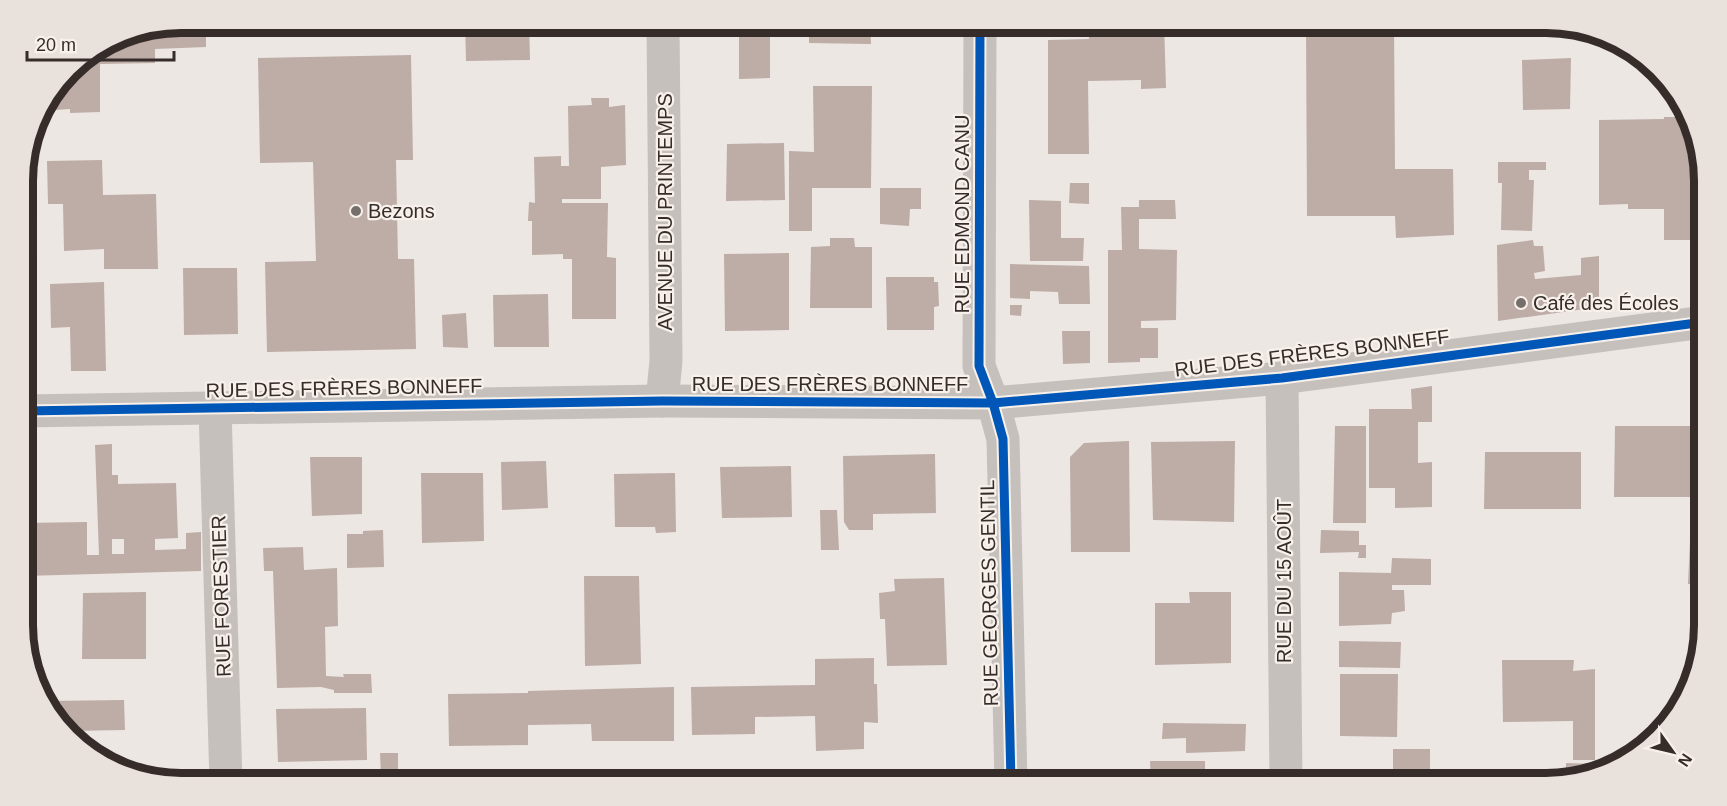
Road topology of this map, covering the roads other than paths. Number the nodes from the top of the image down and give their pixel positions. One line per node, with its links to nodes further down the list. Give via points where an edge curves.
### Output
1 (663, 33): 5 (street, AVENUE DU PRINTEMPS, via 666,361)
2 (980, 33): 6 (street, RUE EDMOND CANU, via 980,366)
3 (1694, 323): 4 (street, RUE DES FRÈRES BONNEFF)
4 (1282, 378): 6 (street, RUE DES FRÈRES BONNEFF); 11 (street, RUE DU 15 AOÛT)
5 (662, 401): 6 (street, RUE DES FRÈRES BONNEFF); 7 (street, RUE DES FRÈRES BONNEFF)
6 (993, 403): 10 (street, RUE GEORGES GENTIL, via 1003,439)
7 (215, 408): 8 (street, RUE DES FRÈRES BONNEFF); 9 (street, RUE FORESTIER)
8 (33, 411)
9 (226, 773)
10 (1011, 773)
11 (1286, 773)

